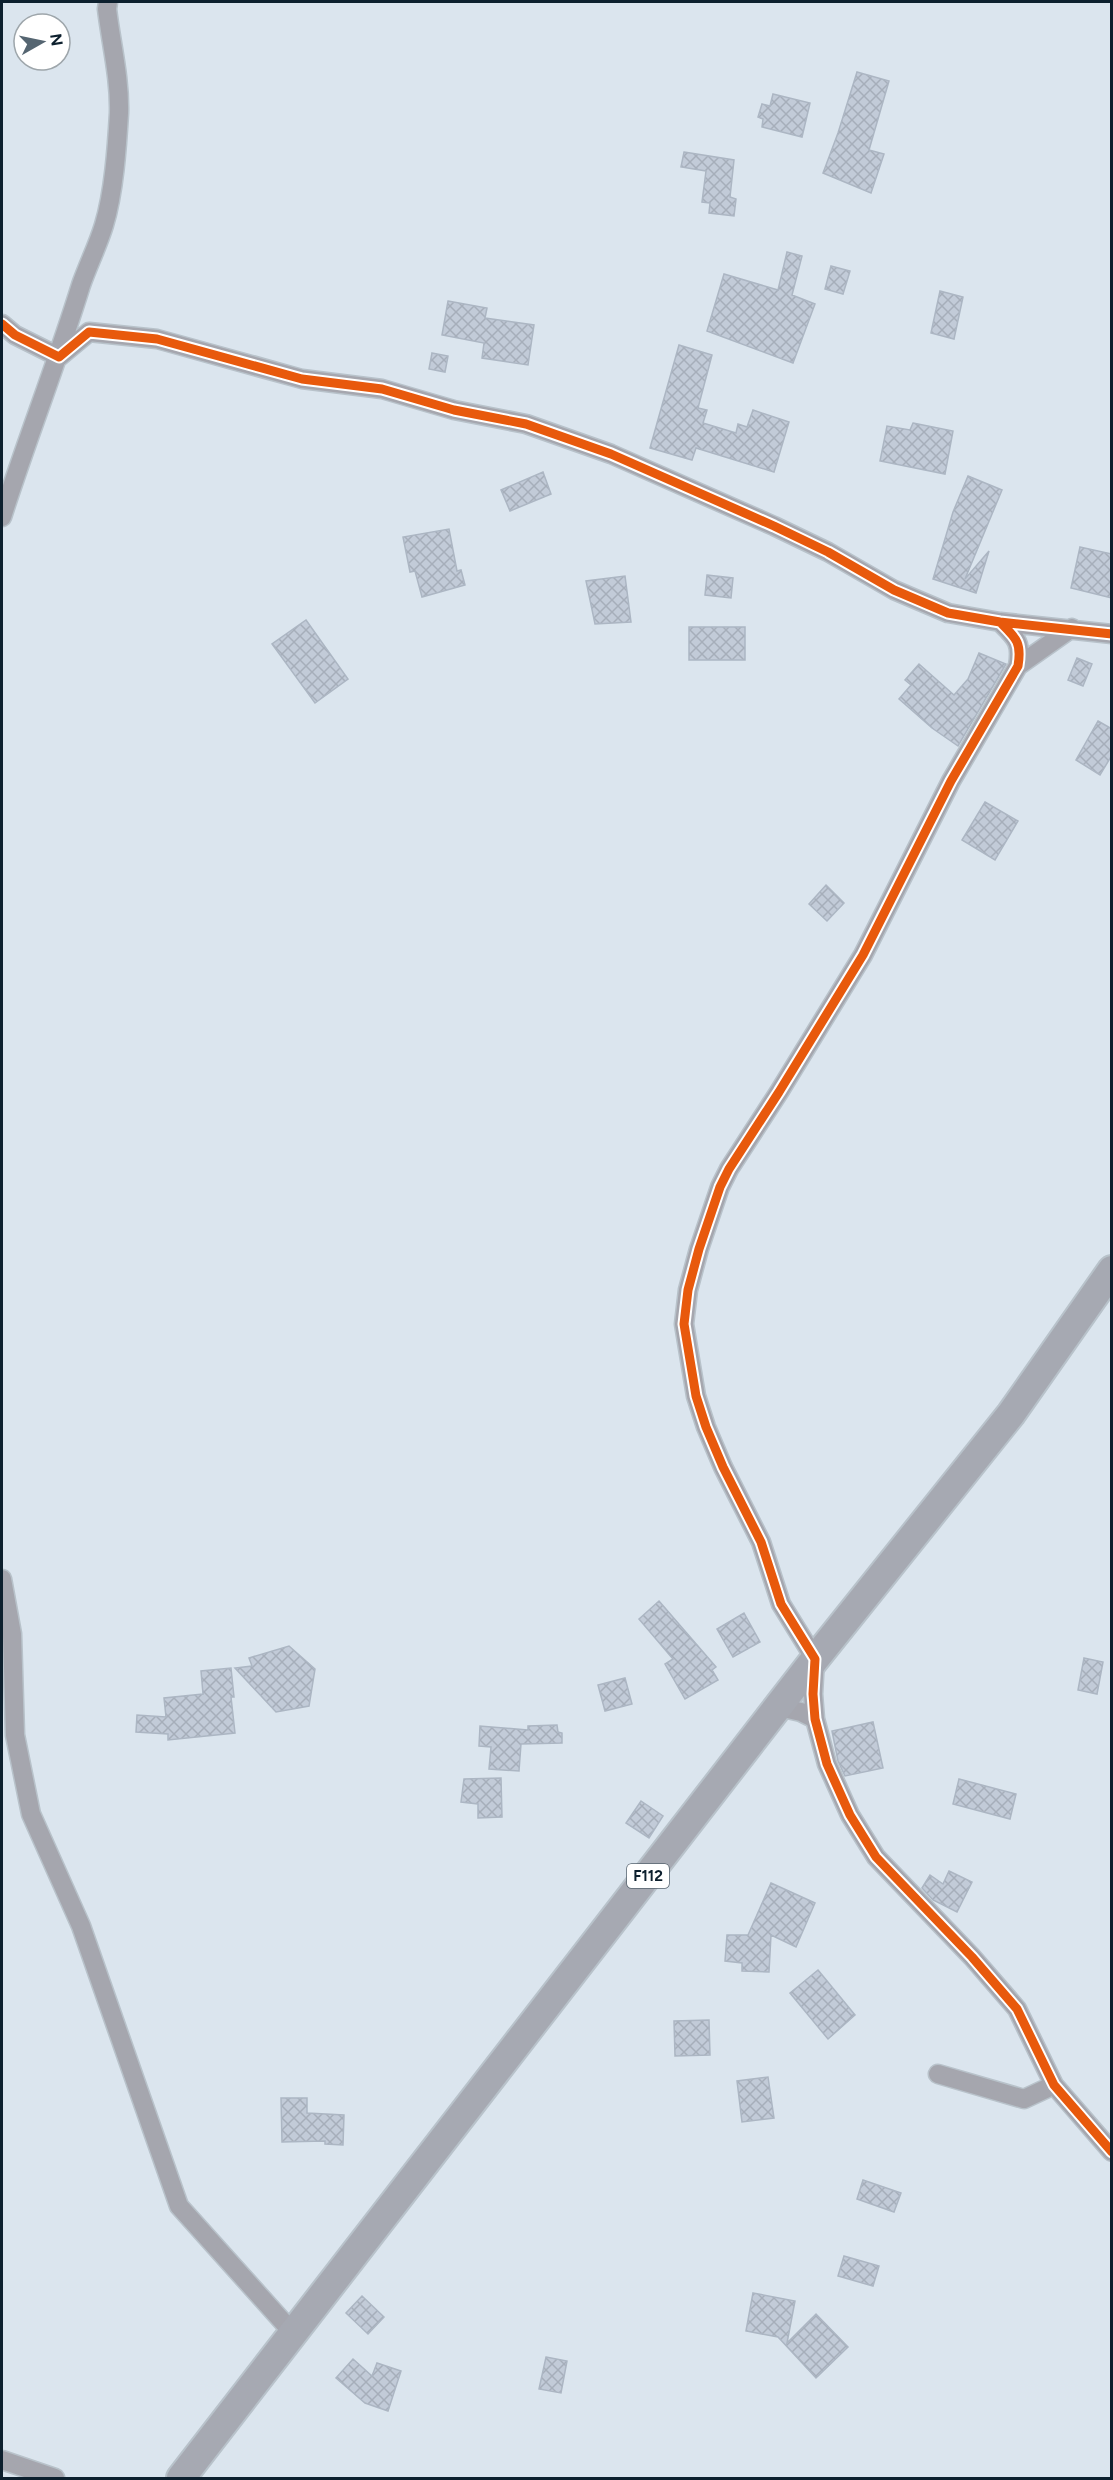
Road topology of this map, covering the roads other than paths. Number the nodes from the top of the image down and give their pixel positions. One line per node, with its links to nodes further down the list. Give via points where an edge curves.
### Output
1 (108, 2): 3 (street, via 119,112 110,200)
2 (2, 324): 3 (street, via 15,335)
3 (59, 357): 4 (street); 5 (street, via 89,332 157,339 303,379 382,389 454,410 526,424 611,454 774,526 894,590 948,613)
4 (2, 517)
5 (1000, 622): 6 (street); 8 (street, via 1017,639 1021,652)
6 (1072, 628): 7 (street); 8 (street)
7 (1112, 634)
8 (1018, 666): 11 (street, via 951,781 863,955 720,1186 688,1290 684,1324 696,1396 706,1427 761,1542 781,1604)
9 (1112, 1270): 11 (main road, F112, via 1011,1414)
10 (2, 1579): 17 (street, via 12,1634 15,1735 31,1814 81,1926 179,2206)
11 (815, 1659): 12 (main road, F112); 13 (street)
12 (779, 1707): 13 (street); 17 (main road, F112)
13 (815, 1719): 15 (street, via 850,1815 876,1857 1017,2009)
14 (938, 2074): 15 (street, via 1024,2099)
15 (1054, 2085): 16 (street)
16 (1112, 2152)
17 (293, 2333): 20 (main road, F112)
18 (2, 2460): 19 (street)
19 (55, 2478)
20 (181, 2478)

